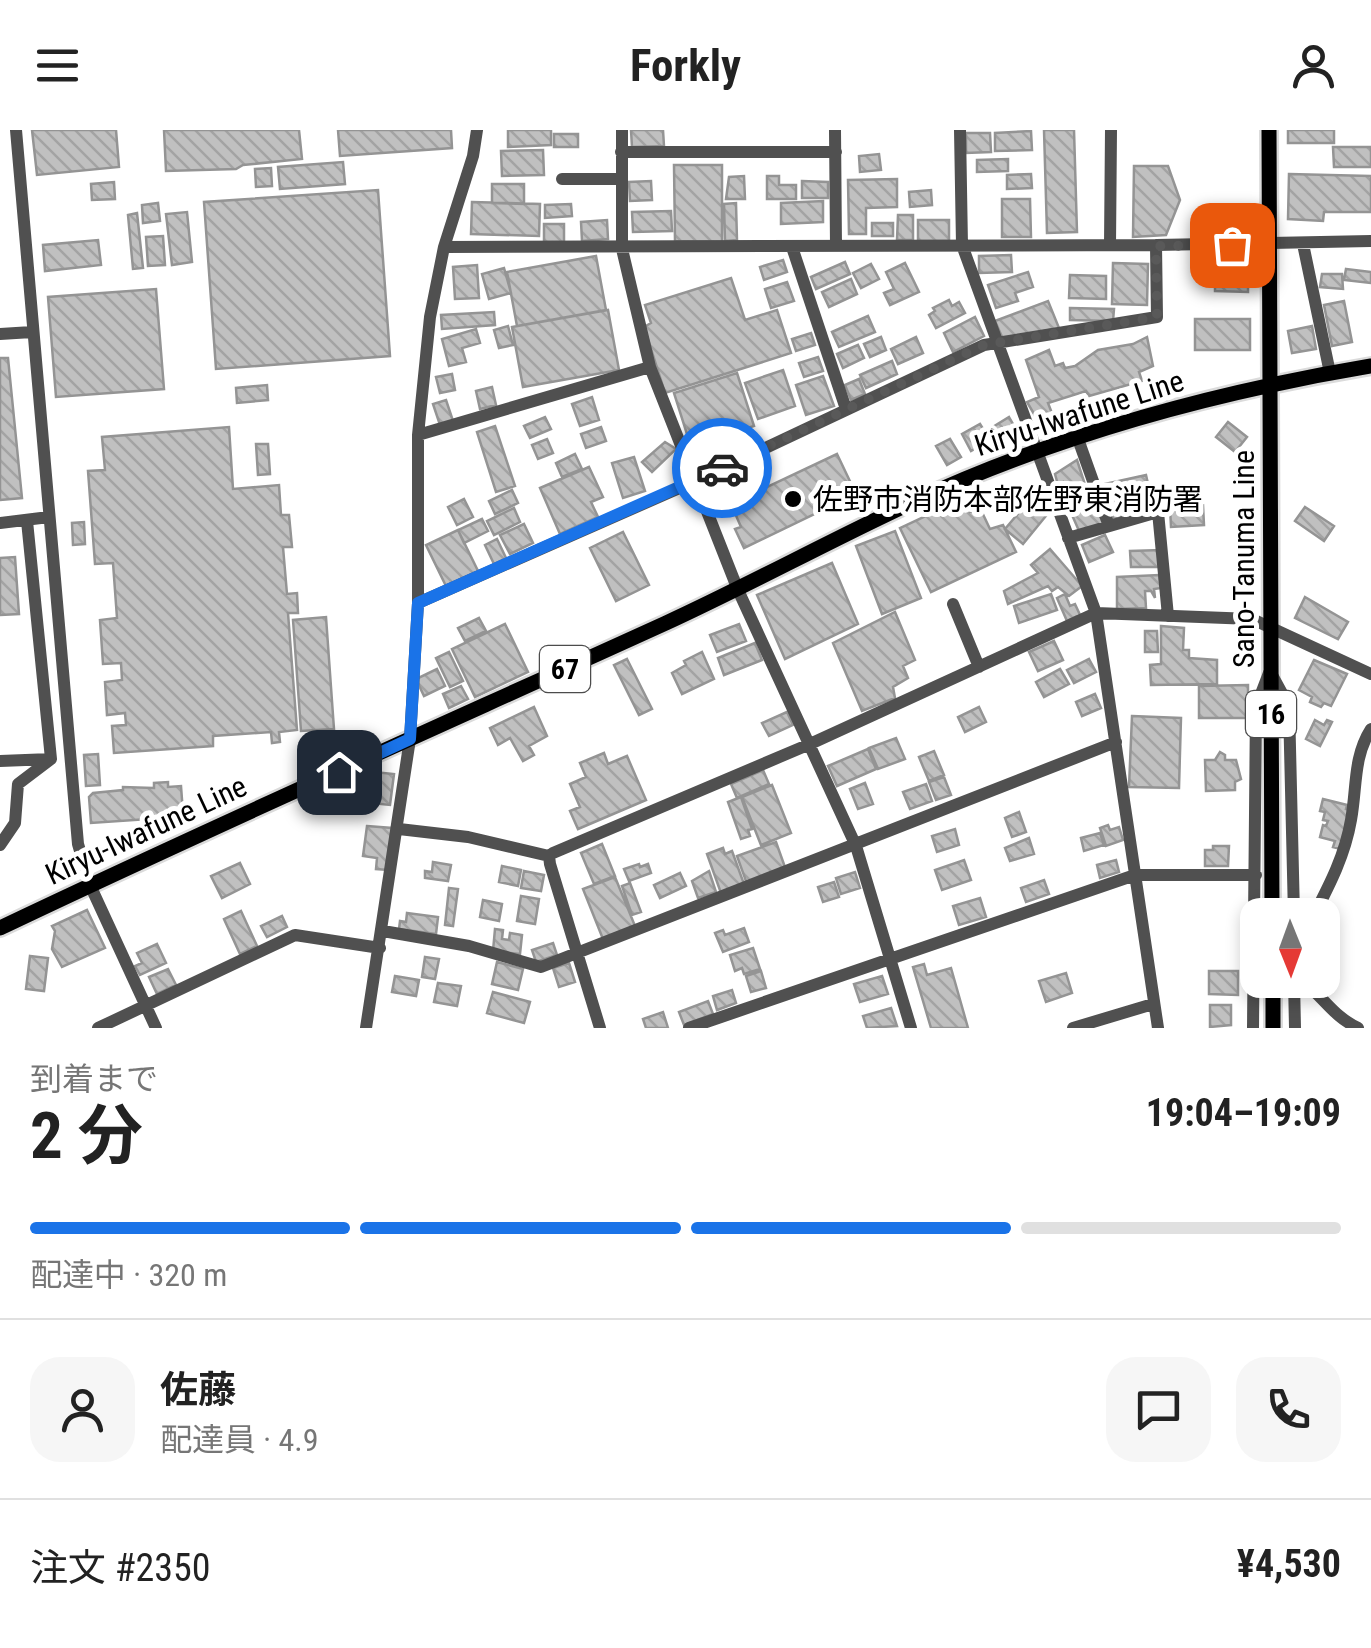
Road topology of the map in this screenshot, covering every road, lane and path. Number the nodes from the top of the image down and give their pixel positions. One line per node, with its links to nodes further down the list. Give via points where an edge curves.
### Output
1 (16, 130): 22 (street)
2 (477, 130): 19 (street)
3 (622, 130): 8 (street)
4 (836, 130): 9 (street)
5 (960, 130): 15 (street)
6 (1111, 130): 16 (street)
7 (1269, 130): 13 (main road, Sano-Tanuma Line)
8 (622, 152): 9 (street); 11 (street)
9 (836, 152): 17 (street)
10 (562, 178): 11 (street)
11 (622, 179): 21 (street)
12 (1371, 241): 14 (street)
13 (1270, 244): 14 (street); 18 (street); 28 (main road, Sano-Tanuma Line)
14 (1303, 244): 27 (street)
15 (962, 245): 16 (street); 17 (street); 24 (street)
16 (1110, 245): 18 (street)
17 (836, 246): 20 (street)
18 (1156, 246): 24 (street, via 1157,317)
19 (444, 247): 21 (street); 30 (street)
20 (792, 247): 21 (street); 29 (street)
21 (622, 249): 25 (street)
22 (32, 332): 23 (street); 34 (street)
23 (0, 334)
24 (998, 343): 29 (street); 32 (street)
25 (650, 366): 30 (street); 33 (street)
26 (1371, 366): 27 (main road, Kiryu-Iwafune Line / 67)
27 (1330, 373): 28 (main road, Kiryu-Iwafune Line / 67)
28 (1272, 384): 31 (main road, Kiryu-Iwafune Line / 67); 44 (main road, Sano-Tanuma Line / 16)
29 (846, 409): 33 (street)
30 (418, 435): 40 (street)
31 (1078, 439): 32 (main road, Kiryu-Iwafune Line / 67); 37 (street)
32 (1038, 451): 38 (street); 39 (main road, Kiryu-Iwafune Line / 67, via 915,502)
33 (693, 482): 39 (street); 40 (street)
34 (49, 518): 35 (street); 60 (street, via 78,844)
35 (27, 520): 36 (street); 52 (street)
36 (0, 523)
37 (1110, 526): 38 (street); 43 (street, via 1158,512)
38 (1068, 538): 42 (street)
39 (738, 590): 49 (main road, Kiryu-Iwafune Line / 67); 51 (street)
40 (418, 603): 49 (street)
41 (953, 604): 45 (street)
42 (1096, 613): 43 (street); 45 (street); 50 (street)
43 (1168, 616): 44 (street)
44 (1270, 625): 46 (main road, Sano-Tanuma Line / 16); 47 (street)
45 (978, 667): 51 (street)
46 (1270, 671): 59 (street, via 1256,707); 62 (main road, Sano-Tanuma Line / 16); 63 (street, via 1289,706)
47 (1371, 674)
48 (1371, 728): 64 (street, via 1362,743 1340,865)
49 (410, 739): 54 (street); 60 (main road, Kiryu-Iwafune Line / 67)
50 (1116, 742): 56 (street); 58 (street)
51 (810, 744): 56 (street); 57 (street)
52 (51, 758): 53 (street); 55 (street, via 18,784 15,824)
53 (0, 761)
54 (399, 829): 57 (street); 66 (street)
55 (0, 845)
56 (856, 846): 68 (street); 69 (street)
57 (549, 856): 68 (street)
58 (1135, 875): 59 (street); 69 (street); 74 (street)
59 (1256, 875): 61 (street)
60 (90, 885): 65 (main road, Kiryu-Iwafune Line / 67); 75 (street)
61 (1256, 898)
62 (1272, 898)
63 (1294, 898)
64 (1323, 898)
65 (0, 928)
66 (384, 932): 67 (street); 68 (street, via 540,966)
67 (380, 948): 75 (street, via 295,935); 78 (street)
68 (579, 954): 79 (street)
69 (889, 959): 80 (street); 81 (street)
70 (1255, 998): 84 (street)
71 (1272, 998): 85 (main road)
72 (1295, 998): 86 (street)
73 (1315, 998): 87 (street)
74 (1153, 1004): 82 (street); 83 (street)
75 (146, 1006): 76 (street); 77 (street)
76 (98, 1028)
77 (156, 1028)
78 (366, 1028)
79 (600, 1028)
80 (689, 1028)
81 (910, 1028)
82 (1073, 1028)
83 (1158, 1028)
84 (1253, 1028)
85 (1273, 1028)
86 (1294, 1028)
87 (1358, 1028)

